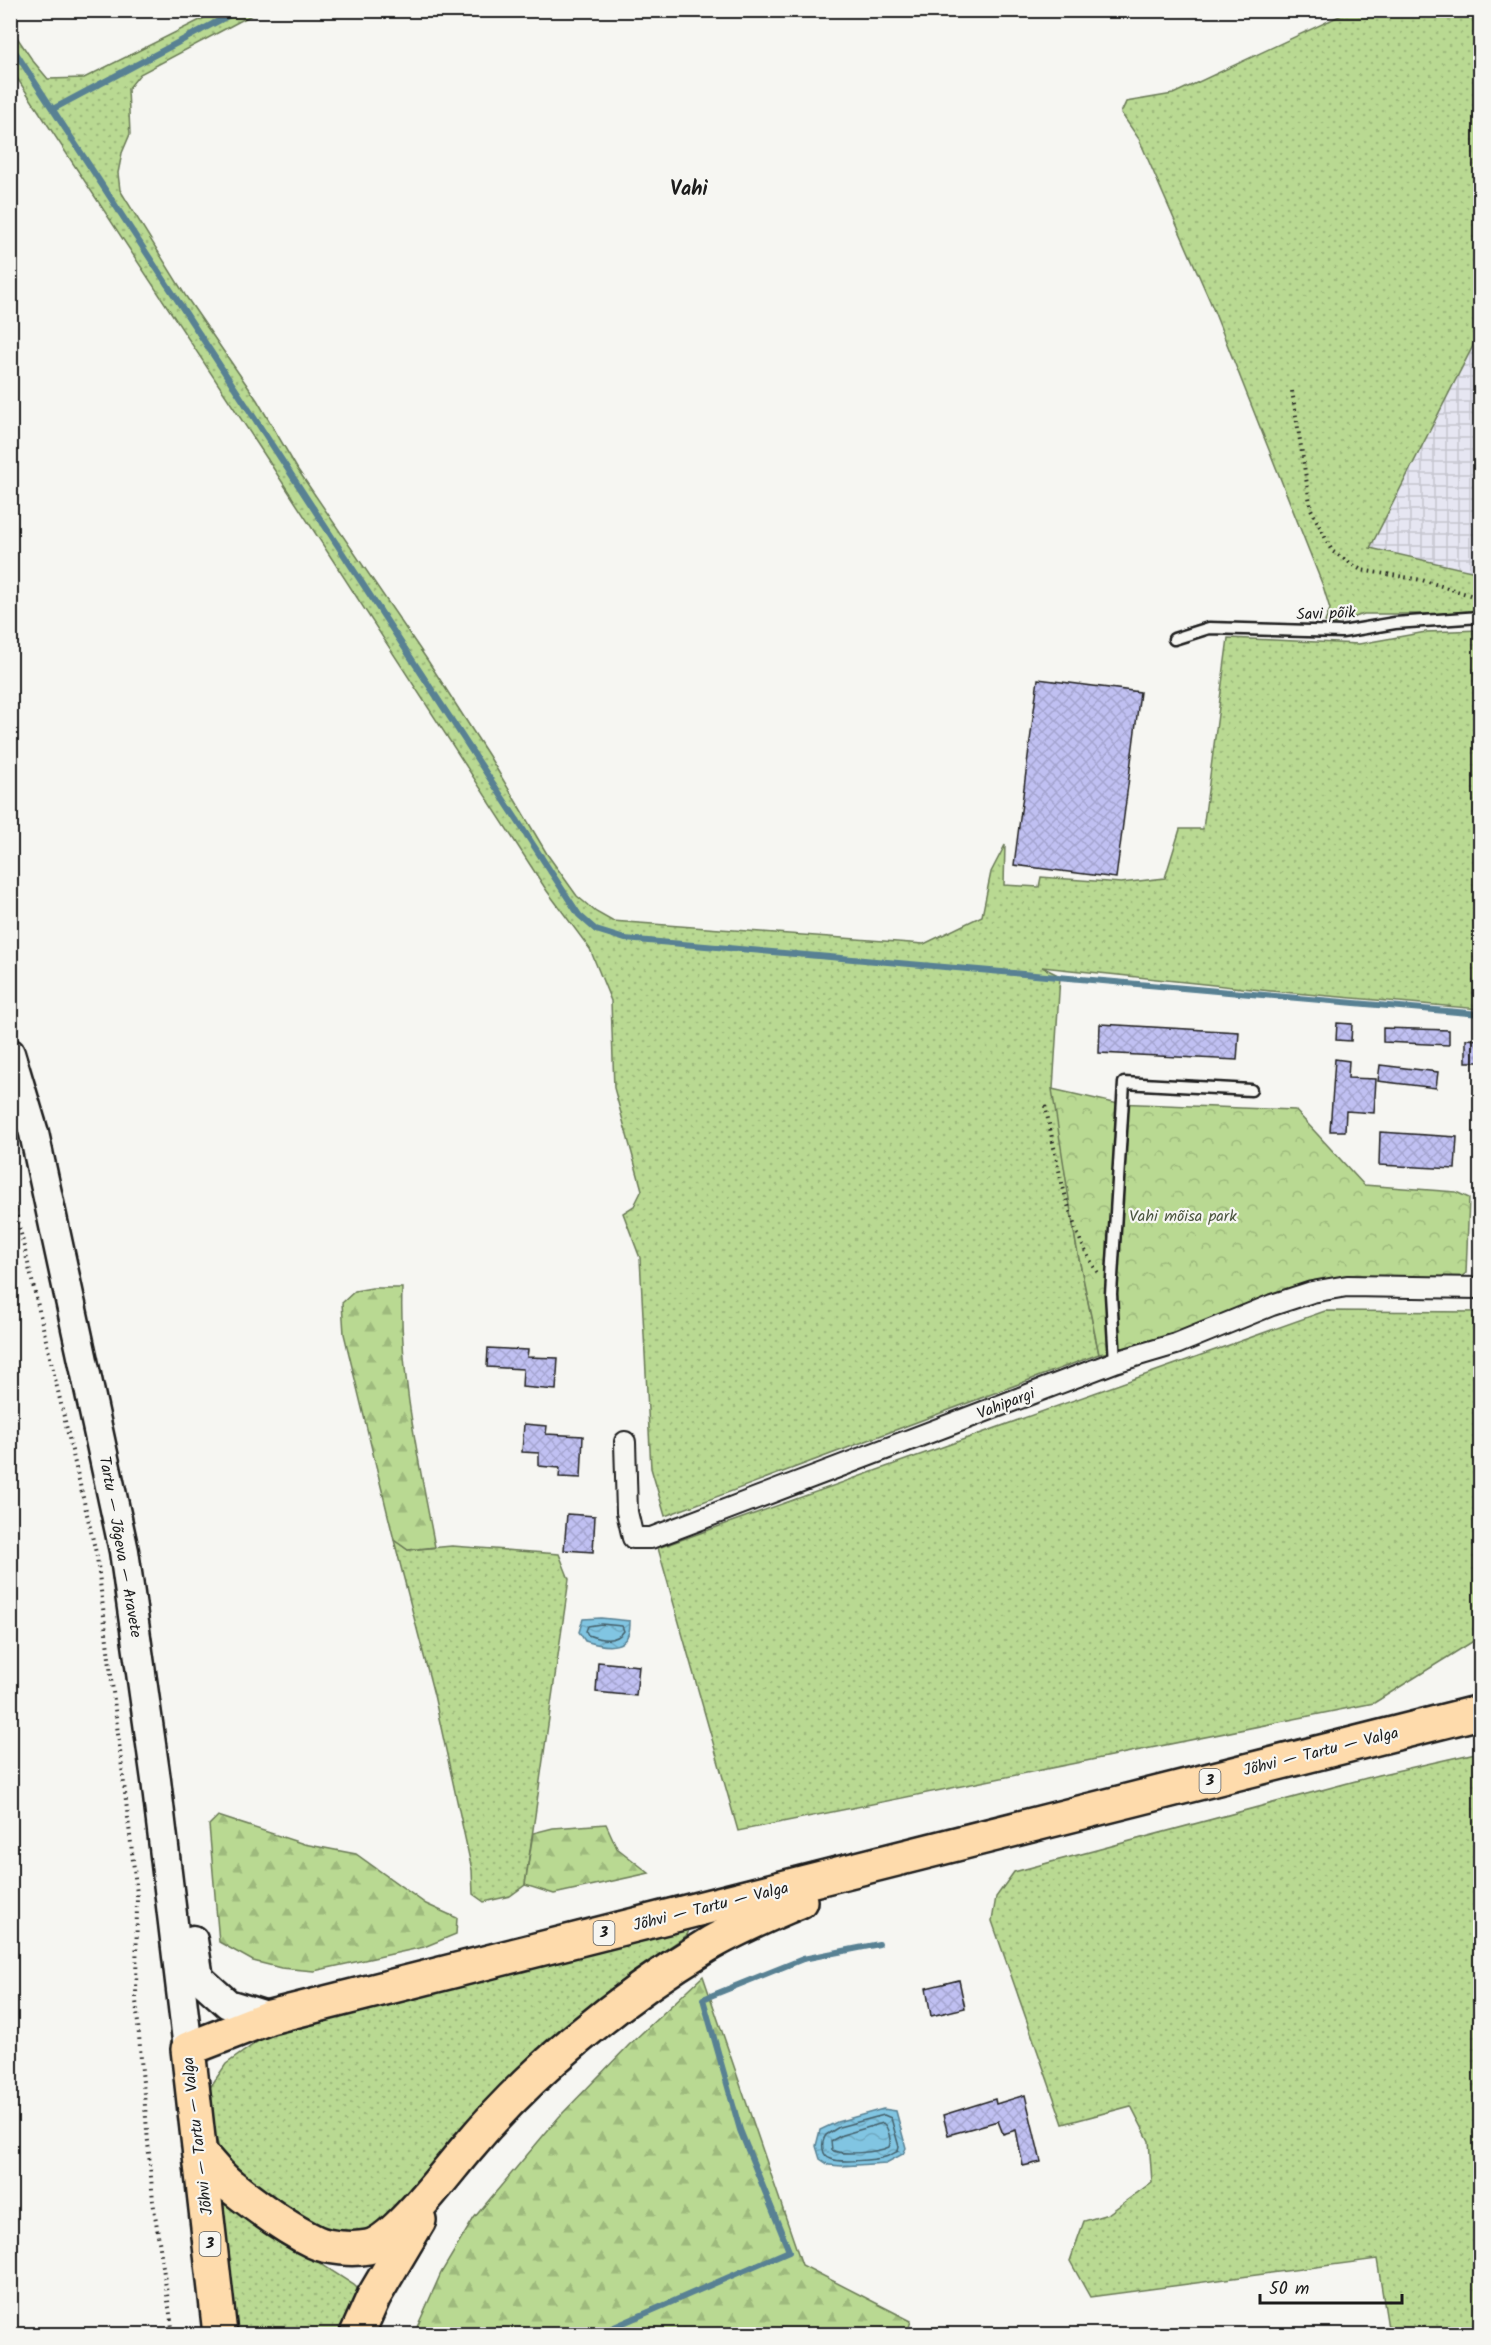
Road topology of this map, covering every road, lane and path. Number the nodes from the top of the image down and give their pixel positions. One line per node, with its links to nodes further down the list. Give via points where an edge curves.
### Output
1 (1293, 391): 2 (path, via 1311,509 1332,551 1361,570 1422,580)
2 (1480, 600)
3 (1480, 617): 4 (lane, Savi põik, via 1395,623 1342,632 1209,628)
4 (1174, 639)
5 (10, 1053): 14 (main road, Tartu — Jõgeva — Aravete, via 34,1133 124,1551)
6 (1251, 1090): 10 (lane, via 1124,1083)
7 (1045, 1106): 10 (path, via 1077,1230)
8 (10, 1187): 20 (path, via 97,1557 137,1894 136,2000 153,2201)
9 (1480, 1288): 11 (street, Vahipargi, via 1347,1286 1312,1292 1176,1344)
10 (1111, 1294): 11 (lane)
11 (1115, 1362): 12 (street, Vahipargi, via 651,1538 633,1538 627,1512)
12 (625, 1442)
13 (1480, 1712): 15 (highway, Jõhvi — Tartu — Valga / 3)
14 (156, 1780): 16 (main road, via 174,1807 199,1978 228,2004); 17 (main road, Tartu — Jõgeva — Aravete)
15 (939, 1850): 16 (highway, Jõhvi — Tartu — Valga / 3); 18 (highway, via 800,1902 707,1946 642,1988 543,2068)
16 (270, 2017): 17 (highway, Jõhvi — Tartu — Valga / 3)
17 (188, 2049): 19 (highway, Jõhvi — Tartu — Valga / 3)
18 (477, 2135): 19 (highway, via 415,2210 390,2236 370,2247 316,2243 230,2186); 22 (highway, via 418,2222 374,2296)
19 (200, 2154): 21 (highway, Jõhvi — Tartu — Valga / 3)
20 (173, 2334)
21 (220, 2334)
22 (357, 2334)

